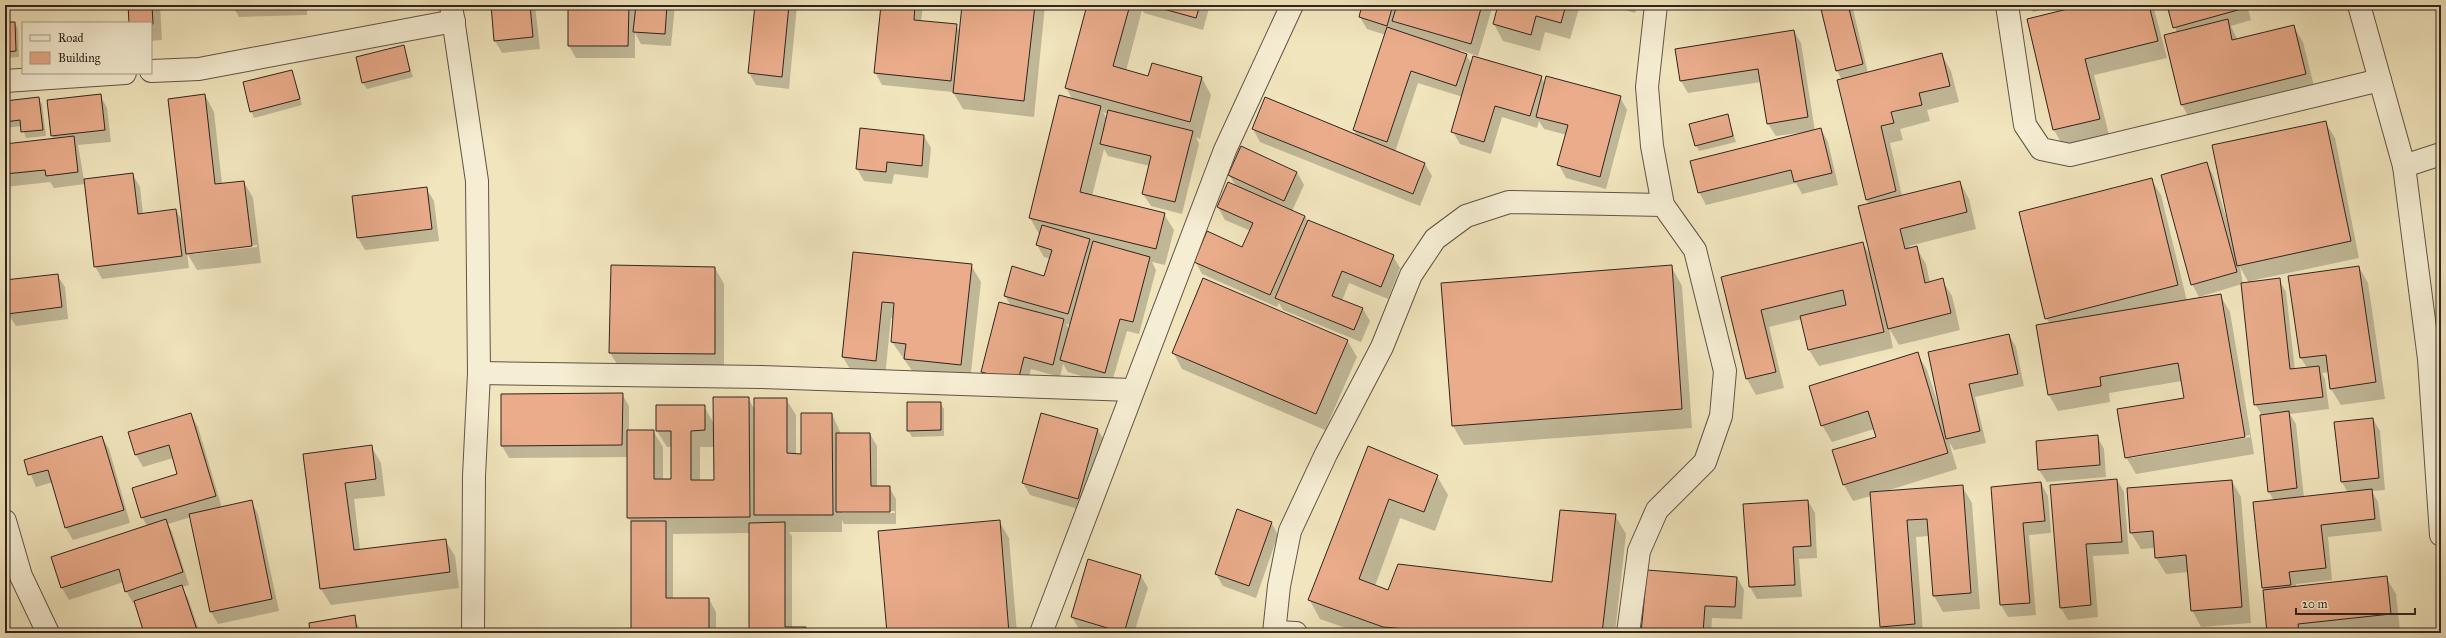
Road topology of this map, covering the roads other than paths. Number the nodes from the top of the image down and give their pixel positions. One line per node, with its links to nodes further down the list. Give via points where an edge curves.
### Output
1 (1292, 5): 14 (street, via 1225,150)
2 (1656, 5): 12 (street, via 1647,87 1652,146)
3 (2007, 5): 8 (street, via 2025,125 2041,150 2070,155)
4 (2359, 5): 8 (street)
5 (452, 13): 6 (street, via 199,69); 13 (street, via 477,181)
6 (152, 72)
7 (110, 74): 9 (street)
8 (2380, 80): 11 (street)
9 (5, 81)
10 (2441, 154): 11 (street)
11 (2404, 166): 16 (street, via 2429,359)
12 (1663, 205): 20 (street, via 1509,202 1466,216 1435,239 1411,275 1382,347 1326,454 1290,531 1279,586); 21 (street, via 1695,250 1725,371 1721,416 1705,462 1657,510 1639,552)
13 (479, 373): 14 (street, via 762,377); 18 (street, via 474,484)
14 (1132, 390): 19 (street)
15 (5, 521): 17 (street, via 21,576)
16 (2441, 535)
17 (48, 633)
18 (473, 633)
19 (1041, 633)
20 (1282, 633)
21 (1628, 633)

